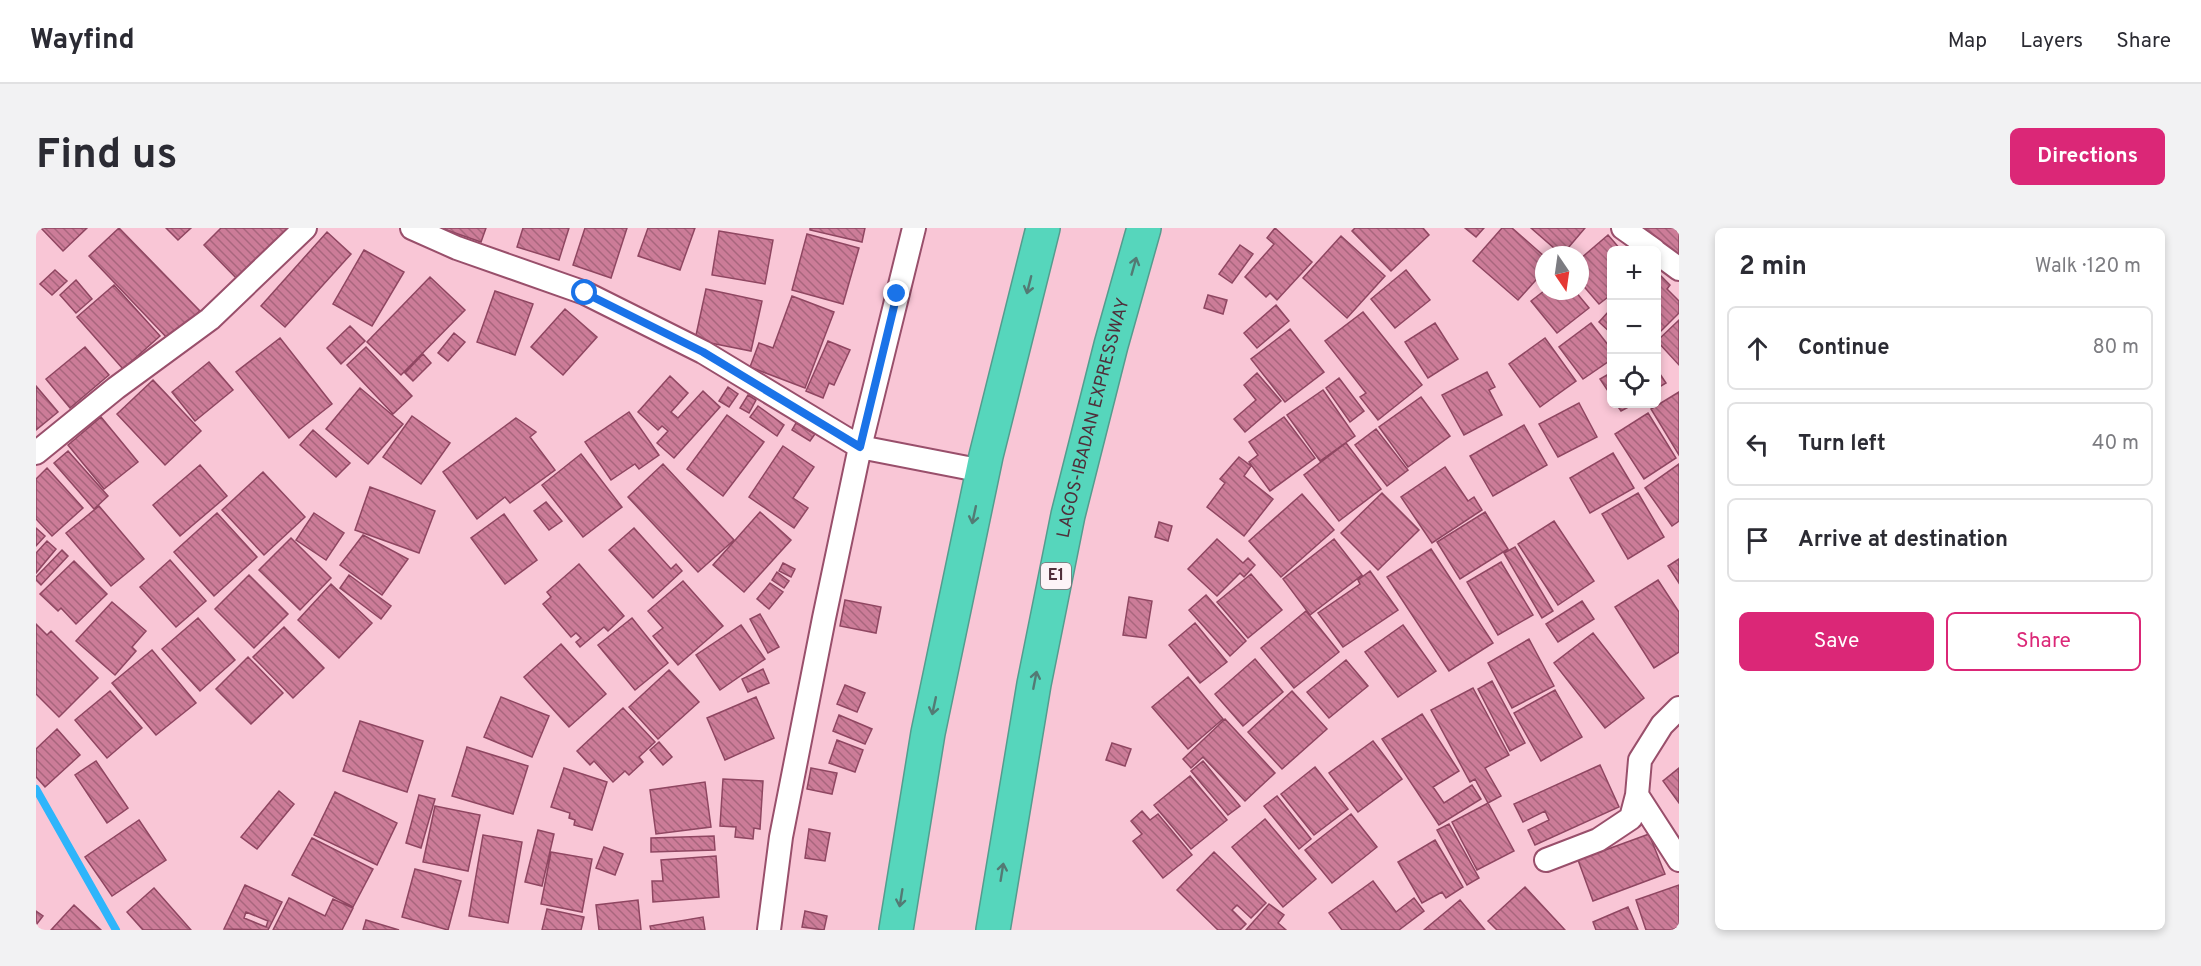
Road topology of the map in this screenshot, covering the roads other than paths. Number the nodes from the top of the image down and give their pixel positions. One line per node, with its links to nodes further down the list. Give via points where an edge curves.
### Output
1 (305, 228): 11 (street, via 210,319)
2 (412, 228): 10 (street, via 585,293 703,352)
3 (914, 228): 10 (street)
4 (1043, 228): 12 (highway, one-way to 12)
5 (1144, 228): 19 (highway, LAGOS-IBADAN EXPRESSWAY / E1, one-way to 5, via 1034,684 1068,515)
6 (1623, 228): 7 (street)
7 (1648, 246)
8 (1661, 256): 9 (street)
9 (1679, 269)
10 (860, 447): 12 (street); 17 (street, via 781,837)
11 (36, 453)
12 (984, 471): 18 (highway, one-way to 18, via 928,733)
13 (1679, 708): 14 (street, via 1662,724 1640,760)
14 (1637, 795): 15 (street, via 1631,818 1598,840); 16 (street)
15 (1546, 860)
16 (1679, 860)
17 (769, 930)
18 (896, 930)
19 (993, 930)

